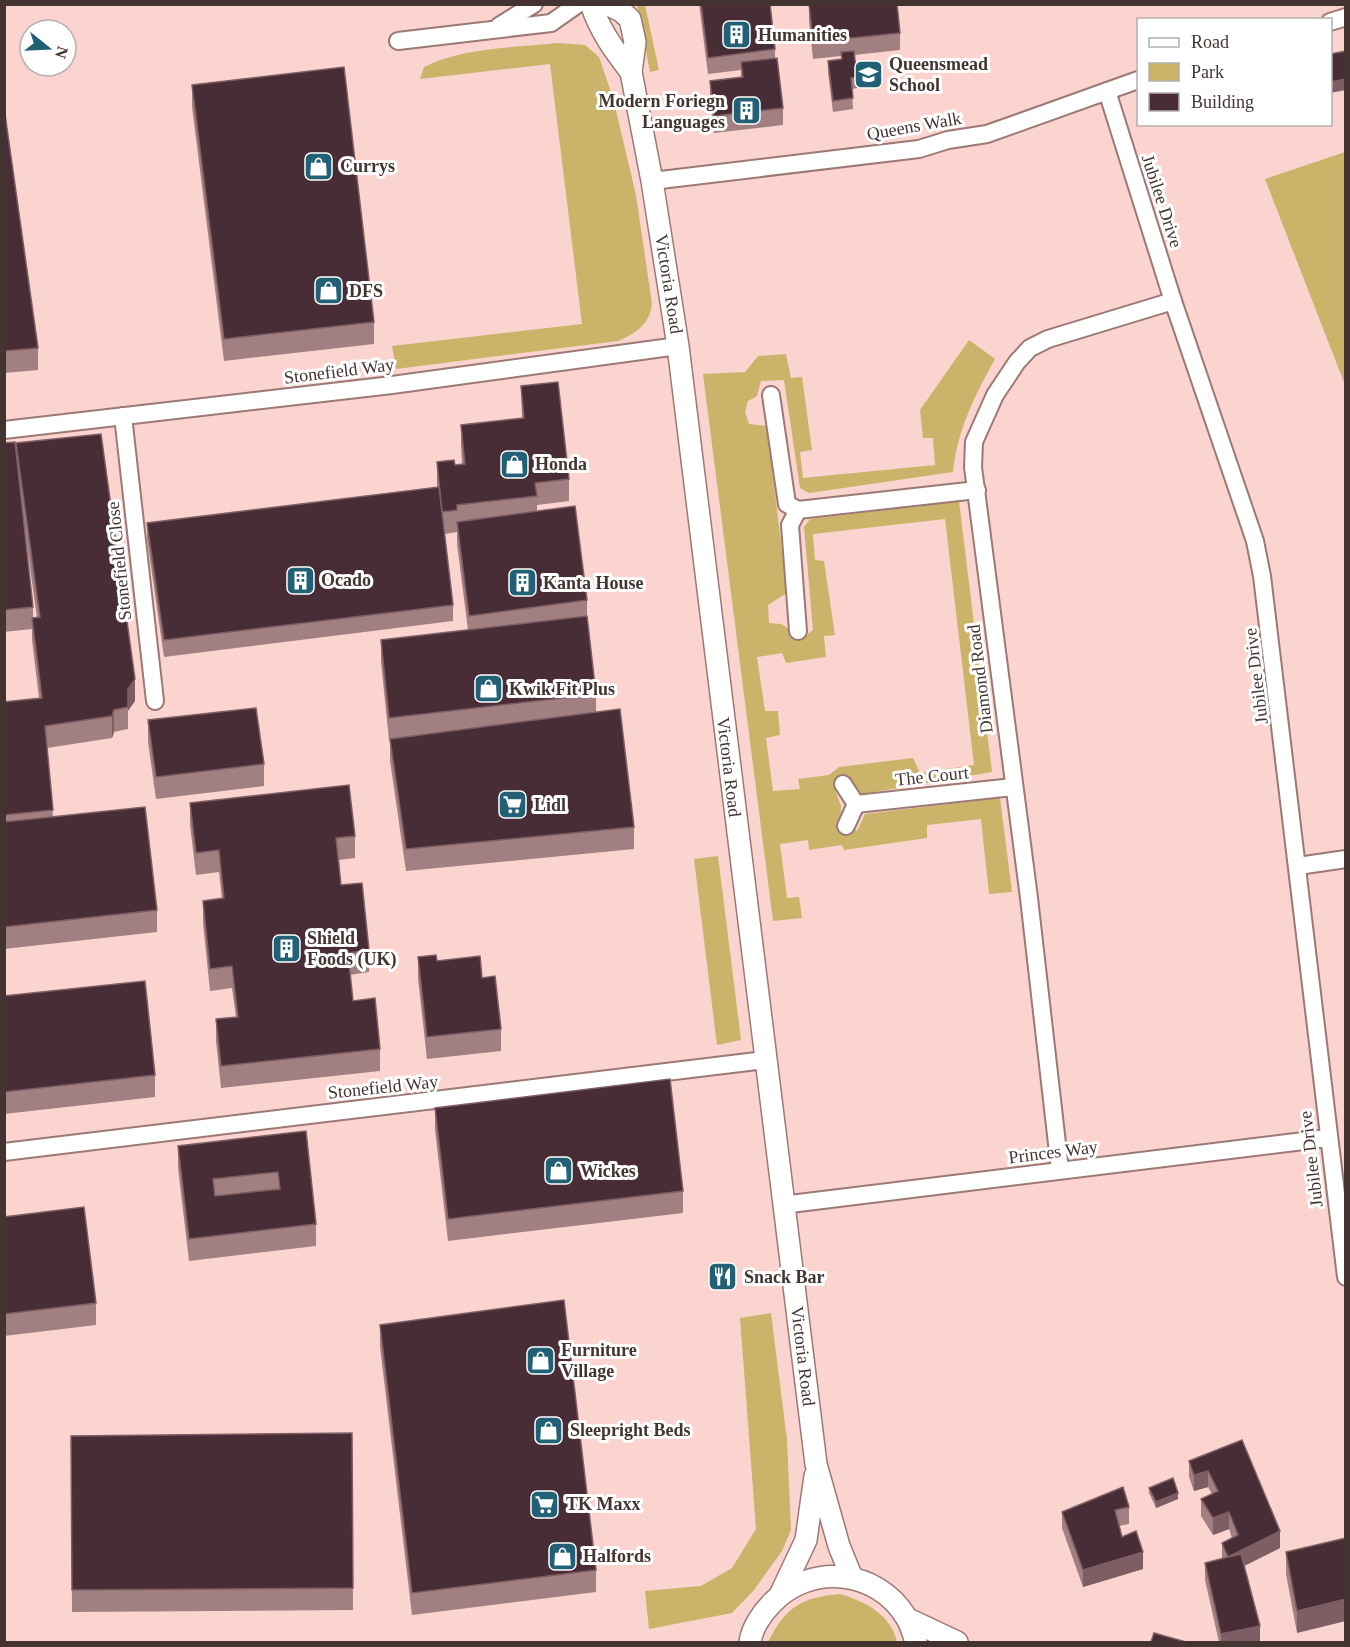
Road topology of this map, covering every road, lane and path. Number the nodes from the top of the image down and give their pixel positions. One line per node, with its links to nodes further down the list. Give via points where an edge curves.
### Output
1 (534, 4): 5 (street)
2 (578, 4): 5 (street, via 551,23)
3 (591, 4): 7 (street, Victoria Road, via 609,44)
4 (606, 4): 7 (street, Victoria Road, via 630,19 634,42)
5 (496, 28): 6 (street)
6 (398, 41)
7 (631, 72): 10 (street, Victoria Road)
8 (1137, 80): 9 (street, Queens Walk)
9 (1107, 91): 10 (street, Queens Walk, via 987,134 919,149); 11 (street, Jubilee Drive)
10 (652, 181): 12 (street, Victoria Road)
11 (1173, 301): 16 (street, Diamond Road, via 1030,348 995,395 974,442); 25 (street, Jubilee Drive, via 1255,541 1268,616)
12 (678, 346): 14 (street, Stonefield Way); 26 (street, Victoria Road)
13 (771, 395): 17 (street, via 788,504)
14 (123, 416): 15 (street, Stonefield Way); 19 (street, Stonefield Close)
15 (4, 430)
16 (977, 490): 17 (street); 21 (street, Diamond Road)
17 (798, 510): 18 (street, via 790,525)
18 (798, 631)
19 (154, 701)
20 (843, 784): 22 (street)
21 (1013, 787): 22 (street, The Court); 29 (street, Diamond Road)
22 (856, 804): 23 (street)
23 (846, 826)
24 (1346, 859): 25 (street)
25 (1298, 866): 27 (street, Jubilee Drive)
26 (765, 1060): 28 (street, Stonefield Way); 30 (street, Victoria Road)
27 (1328, 1138): 29 (street, Princes Way); 31 (street, Jubilee Drive)
28 (4, 1152)
29 (1060, 1170): 30 (street, Princes Way)
30 (783, 1205): 32 (street, Victoria Road)
31 (1346, 1277)
32 (816, 1464): 33 (street, Victoria Road); 34 (street, Victoria Road, via 806,1540)
33 (852, 1578): 34 (street, via 811,1579); 35 (street, via 887,1594)
34 (781, 1593): 36 (street)
35 (908, 1619): 37 (street); 38 (street)
36 (744, 1641)
37 (916, 1642)
38 (957, 1642)

